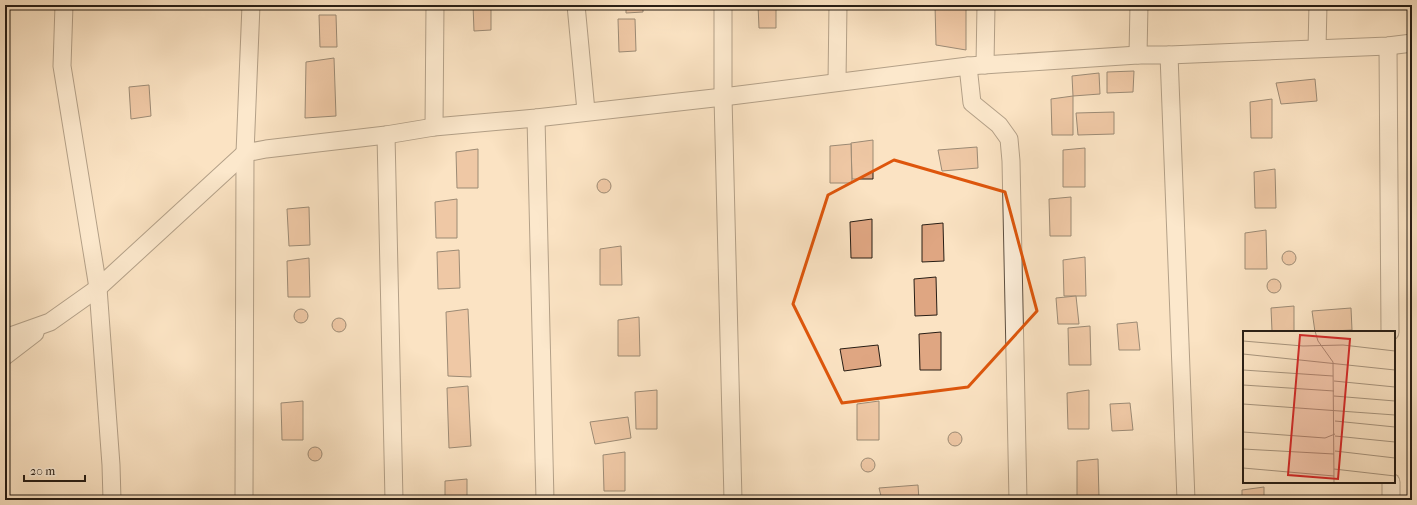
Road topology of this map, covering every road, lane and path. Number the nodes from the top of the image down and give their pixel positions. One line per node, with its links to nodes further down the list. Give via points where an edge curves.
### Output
1 (64, 5): 24 (street, via 62,66)
2 (251, 5): 23 (street)
3 (435, 5): 21 (street)
4 (576, 5): 19 (street)
5 (723, 5): 18 (street)
6 (838, 5): 17 (street)
7 (986, 5): 15 (street)
8 (1139, 5): 13 (street)
9 (1318, 5): 12 (street)
10 (1412, 44): 11 (street)
11 (1388, 46): 12 (street); 26 (street)
12 (1317, 48): 14 (street)
13 (1138, 55): 14 (street); 15 (street)
14 (1168, 55): 36 (street)
15 (985, 65): 16 (street)
16 (968, 66): 17 (street); 35 (street, via 972,103 999,125 1009,139)
17 (837, 82): 18 (street)
18 (724, 97): 19 (street); 34 (street)
19 (586, 111): 20 (street)
20 (536, 118): 21 (street); 33 (street)
21 (434, 127): 22 (street)
22 (386, 135): 23 (street); 32 (street)
23 (245, 153): 24 (street); 31 (street)
24 (98, 288): 25 (street); 30 (street)
25 (50, 322): 27 (street); 28 (street)
26 (1390, 331)
27 (5, 338)
28 (5, 356)
29 (1391, 483): 37 (street)
30 (112, 500)
31 (244, 500)
32 (394, 500)
33 (545, 500)
34 (733, 500)
35 (1018, 500)
36 (1186, 500)
37 (1391, 500)

